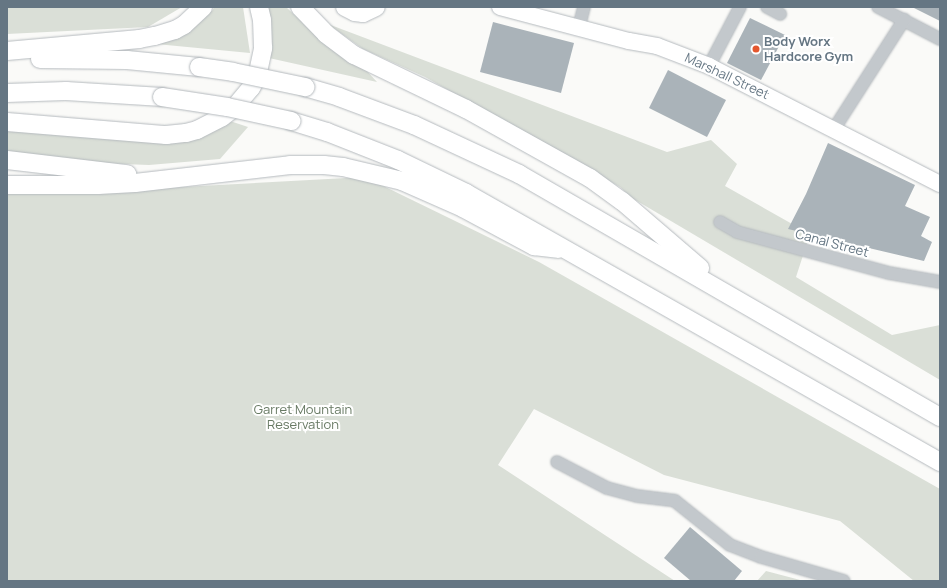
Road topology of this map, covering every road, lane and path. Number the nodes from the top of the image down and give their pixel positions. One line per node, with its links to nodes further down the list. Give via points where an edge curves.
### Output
1 (203, 7): 15 (highway, via 184,25 155,36)
2 (259, 7): 19 (highway, via 263,48 257,77 234,108 197,130 166,135)
3 (300, 7): 28 (highway, via 326,34 354,54 466,109 590,178 622,201)
4 (345, 7): 5 (highway, via 363,13)
5 (376, 7)
6 (500, 7): 13 (main road, Marshall Street)
7 (584, 7): 13 (street)
8 (740, 7): 17 (street)
9 (767, 7): 11 (street)
10 (878, 7): 12 (street)
11 (780, 14)
12 (904, 20): 14 (street); 20 (street)
13 (579, 27): 17 (main road, Marshall Street, via 628,41 657,46)
14 (940, 39)
15 (7, 51)
16 (7, 61): 28 (highway, bridge, via 96,58 199,67 305,87 382,112 485,156 553,192)
17 (709, 66): 20 (main road, Marshall Street)
18 (7, 93): 26 (highway, bridge, via 66,91 162,97 227,107 291,121 362,146 419,170)
19 (7, 122)
20 (834, 129): 23 (main road, Marshall Street)
21 (7, 160): 22 (highway, via 136,174)
22 (223, 173): 24 (highway, via 106,184); 26 (highway, via 307,164 361,170 420,188 534,246)
23 (940, 184)
24 (7, 185)
25 (720, 222): 27 (street, Canal Street, via 737,232 876,269)
26 (569, 250): 31 (highway)
27 (940, 282)
28 (736, 298): 29 (highway)
29 (940, 417)
30 (557, 462): 32 (street, via 607,488 638,496 675,501 730,545 761,558)
31 (940, 462)
32 (844, 581)

